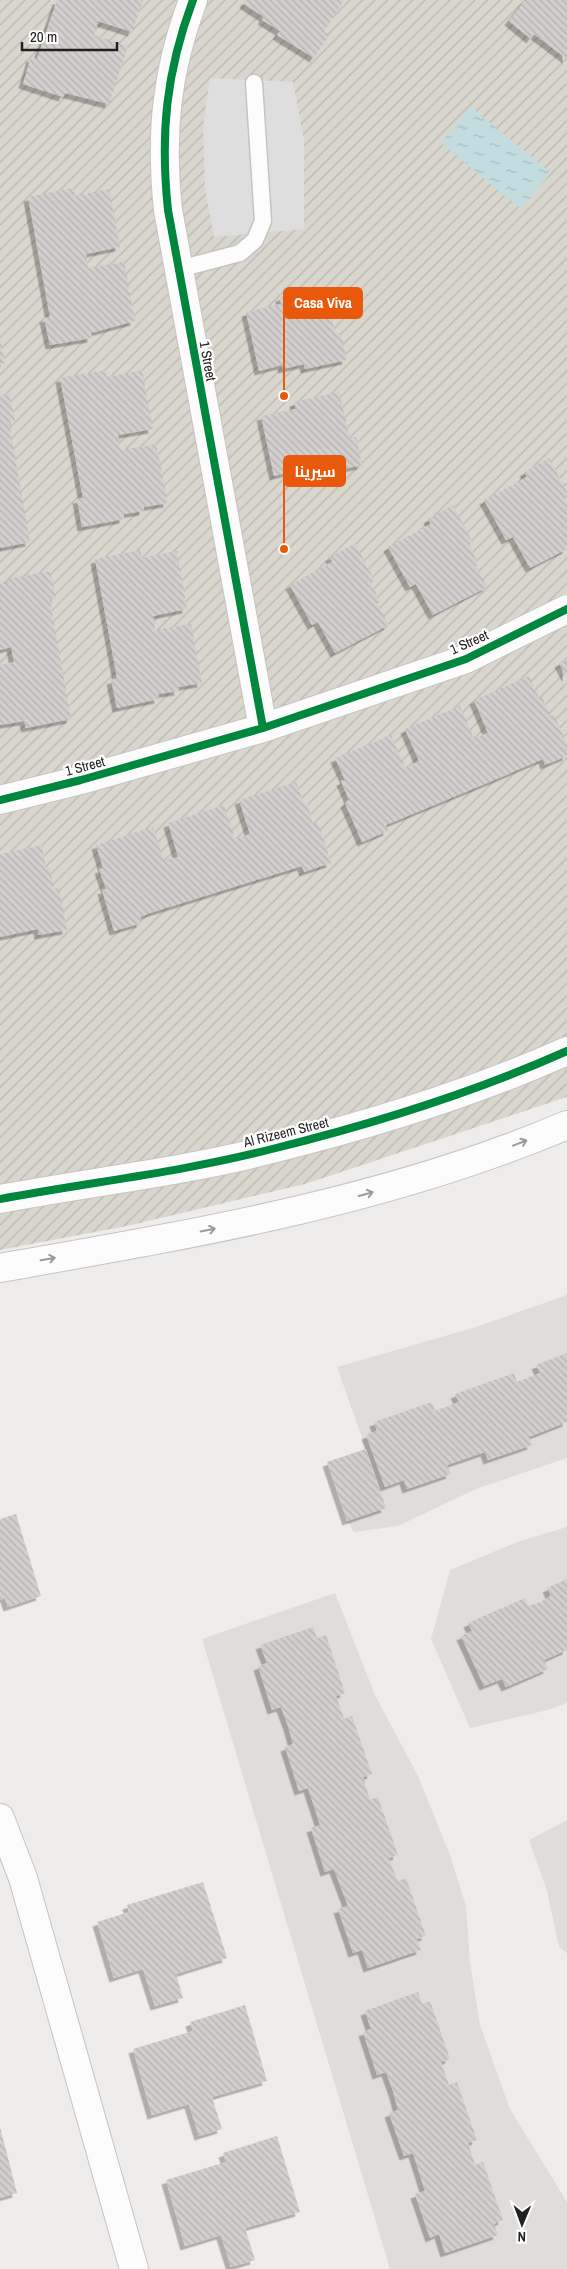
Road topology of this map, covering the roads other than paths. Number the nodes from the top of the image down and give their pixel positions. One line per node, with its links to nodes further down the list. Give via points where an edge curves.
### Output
1 (193, 0): 3 (street, 1 Street, via 169,79 164,129 163,166)
2 (254, 83): 3 (lane, via 263,221 255,240 240,254)
3 (179, 269): 5 (street, 1 Street)
4 (567, 609): 5 (street, 1 Street, via 466,659)
5 (263, 728): 6 (street, 1 Street)
6 (0, 800)
7 (567, 1050): 9 (street, Al Rizeem Street, via 470,1090 384,1119 272,1150)
8 (567, 1125): 10 (street, one-way to 8, via 308,1209 401,1184)
9 (0, 1199)
10 (0, 1268)
11 (0, 1818): 12 (street, via 23,1878)
12 (134, 2269)

